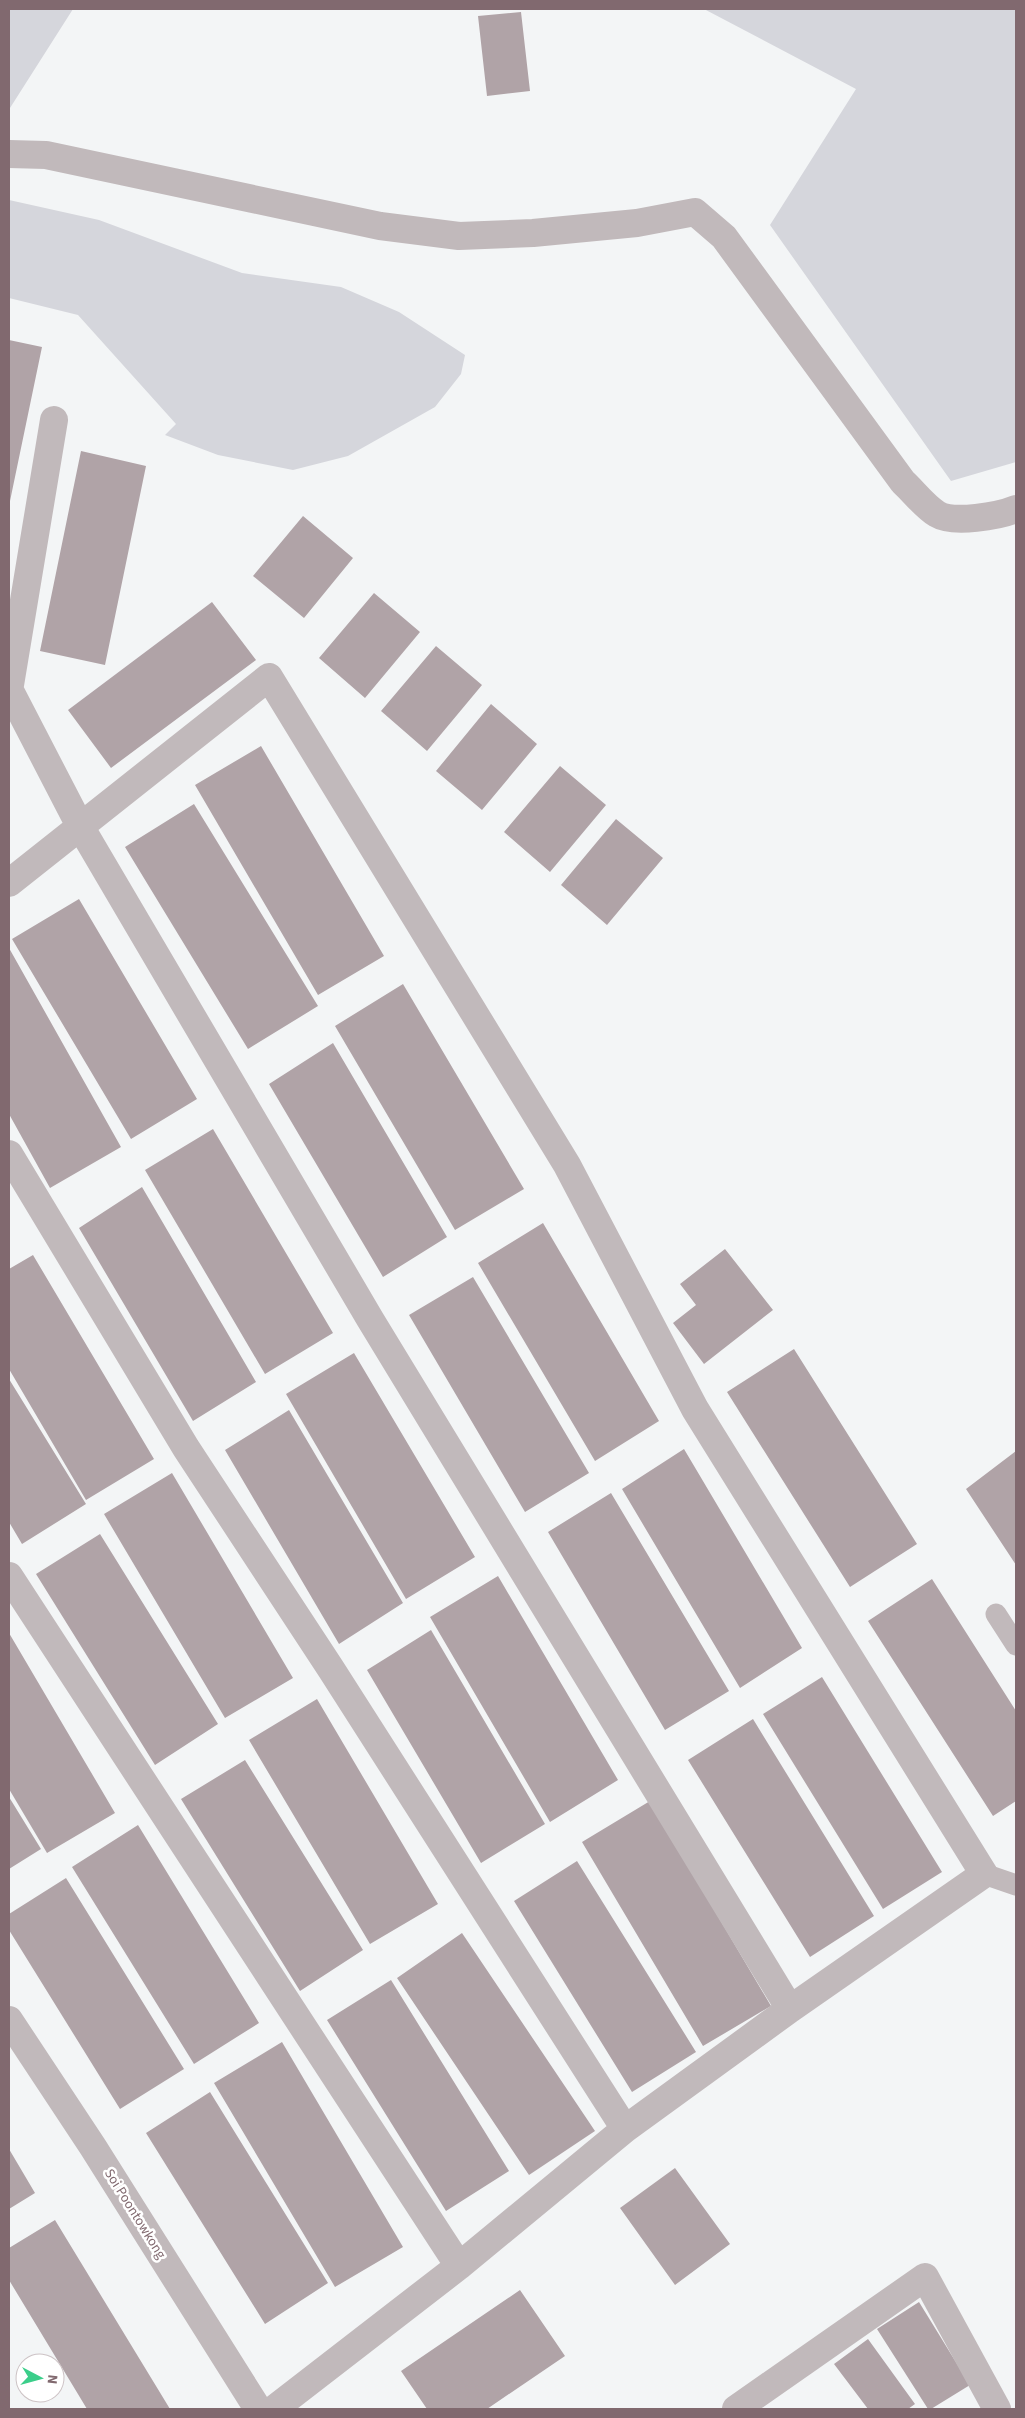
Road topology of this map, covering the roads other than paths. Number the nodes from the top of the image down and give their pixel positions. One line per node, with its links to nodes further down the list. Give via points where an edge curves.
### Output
1 (9, 154): 3 (street, via 46,155 380,226 459,236 637,223 696,212 724,237 904,482 937,515 967,519 998,516)
2 (54, 420): 4 (street)
3 (1016, 509)
4 (9, 690): 5 (street)
5 (80, 826): 6 (street); 11 (street, via 269,677 567,1165 695,1409); 13 (street, via 370,1319)
6 (9, 883)
7 (9, 1154): 15 (street, via 186,1448)
8 (9, 1576): 16 (street)
9 (996, 1614): 10 (lane)
10 (1016, 1644)
11 (984, 1874): 12 (lane); 13 (street)
12 (1016, 1885)
13 (790, 2009): 15 (street)
14 (9, 2020): 17 (street, Soi Poontowkong)
15 (625, 2129): 16 (street)
16 (459, 2266): 18 (street)
17 (258, 2409)
18 (274, 2409)
19 (736, 2409): 20 (street, via 925,2277)
20 (997, 2409)

